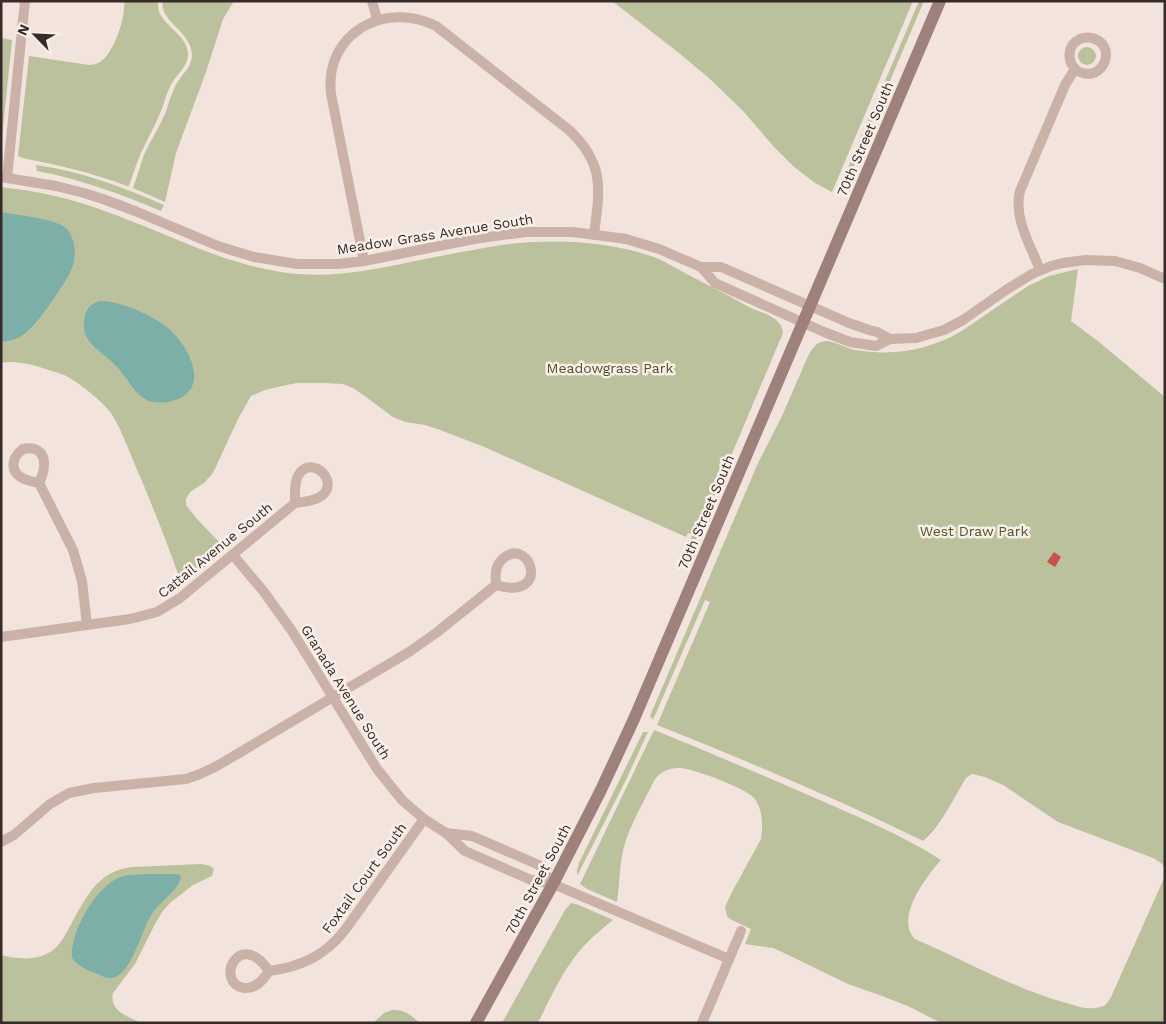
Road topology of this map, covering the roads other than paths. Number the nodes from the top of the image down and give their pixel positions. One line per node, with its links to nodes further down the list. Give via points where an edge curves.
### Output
1 (25, 1): 6 (street)
2 (372, 1): 4 (street)
3 (940, 1): 12 (main road, 70th Street South)
4 (377, 19): 7 (street, via 409,16 436,26 578,138 590,157 598,180); 8 (street, via 354,32 346,41 337,56 331,79 331,94)
5 (1075, 69): 10 (street, via 1065,85 1018,196 1020,219)
6 (4, 177): 8 (street, Meadow Grass Avenue South, via 103,198 204,241 254,257 308,264)
7 (594, 234): 8 (street, Meadow Grass Avenue South, via 556,231 515,233); 9 (street, Meadow Grass Avenue South, via 650,245)
8 (364, 261)
9 (701, 267): 12 (street, Meadow Grass Avenue South, via 721,266); 13 (street, Meadow Grass Avenue South, via 715,283)
10 (1040, 270): 11 (street, Meadow Grass Avenue South, via 1076,260 1104,260 1131,265); 14 (street, Meadow Grass Avenue South, via 944,330 916,338)
11 (1165, 279)
12 (810, 305): 13 (main road, 70th Street South); 14 (street, Meadow Grass Avenue South)
13 (803, 323): 14 (street, Meadow Grass Avenue South, via 860,344 876,346); 25 (main road, 70th Street South, via 634,719)
14 (890, 340)
15 (39, 484): 19 (street, via 73,550 82,581)
16 (295, 503): 17 (street, Cattail Avenue South)
17 (233, 555): 19 (street, Cattail Avenue South, via 162,610); 21 (street, Granada Avenue South, via 289,626)
18 (496, 585): 21 (street, via 424,642)
19 (88, 625): 20 (street, Cattail Avenue South)
20 (1, 637)
21 (333, 697): 22 (street, Granada Avenue South, via 382,776); 24 (street, via 208,771 186,779 69,793 50,804 14,836)
22 (424, 819): 23 (street, Granada Avenue South); 28 (street, Foxtail Court South, via 334,943 302,964)
23 (446, 834): 25 (street, Granada Avenue South, via 465,851 531,880); 25 (street, Granada Avenue South, via 472,836 539,865)
24 (1, 842)
25 (553, 884): 27 (street, Granada Avenue South); 29 (main road, 70th Street South)
26 (741, 931): 27 (street)
27 (729, 959): 30 (street)
28 (269, 971)
29 (476, 1023)
30 (702, 1023)

